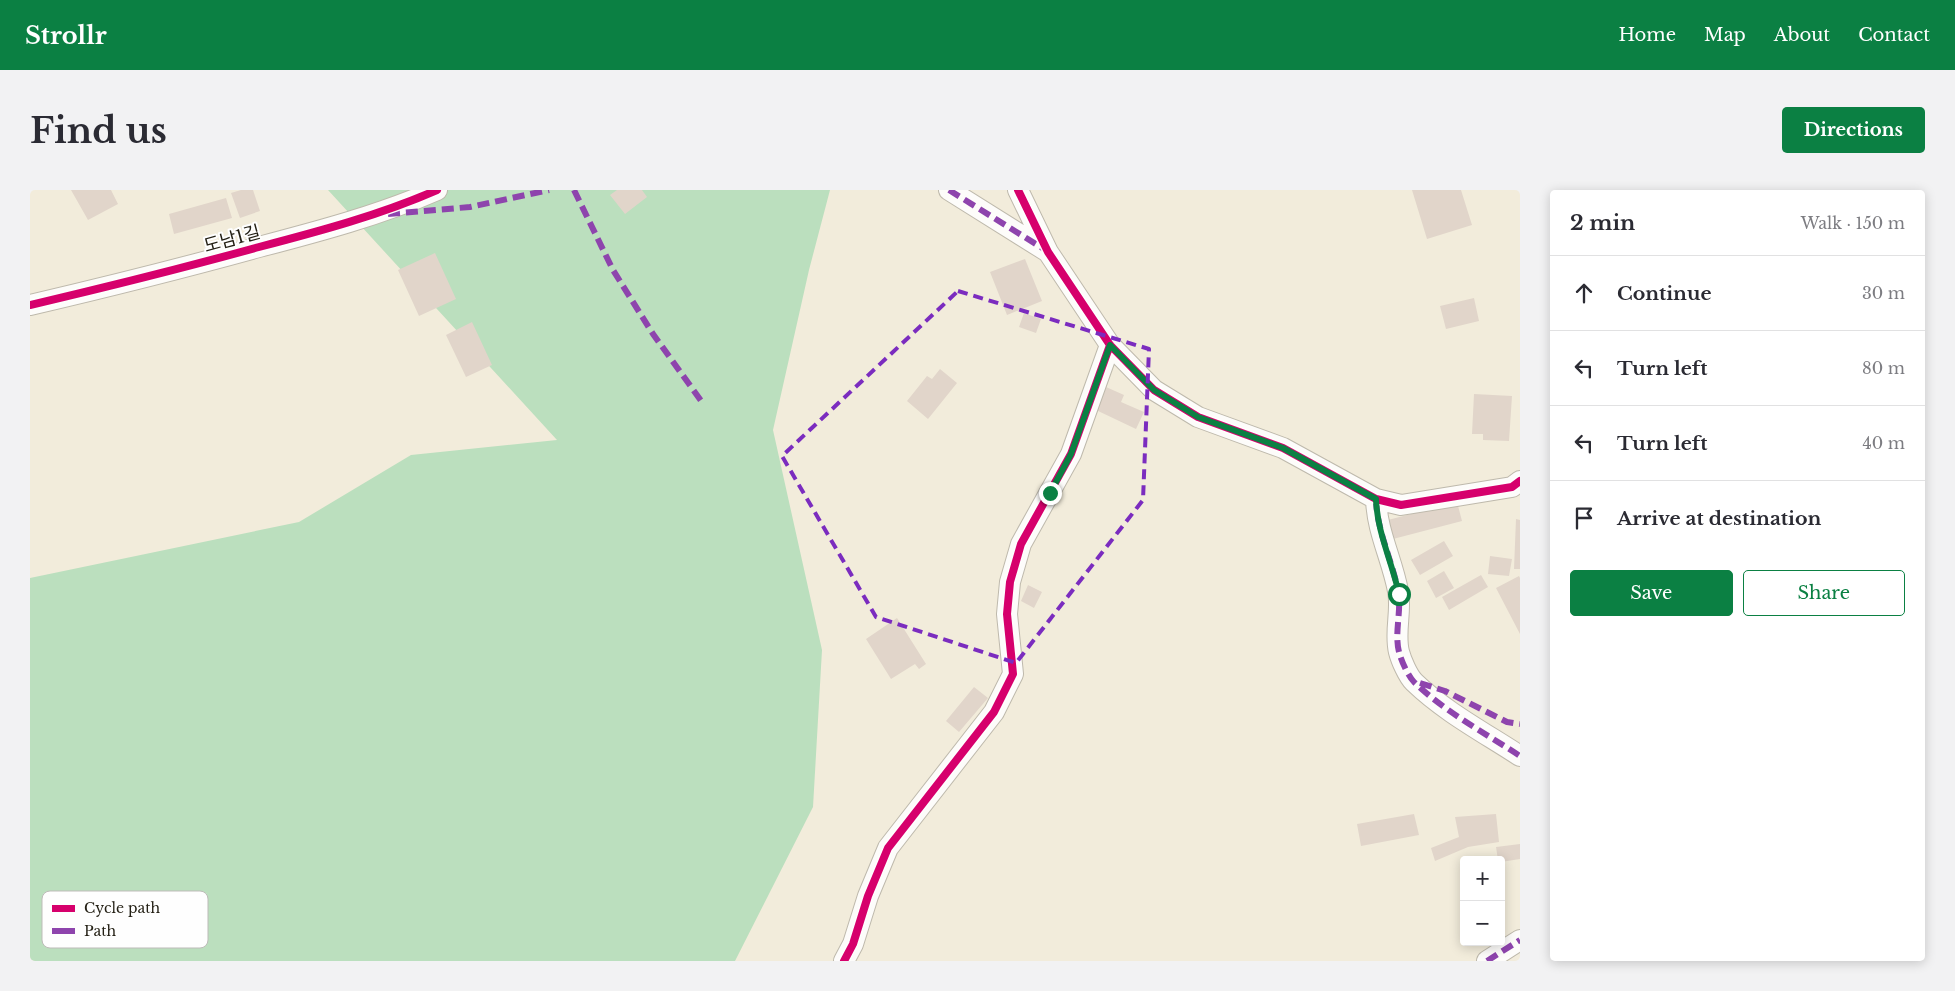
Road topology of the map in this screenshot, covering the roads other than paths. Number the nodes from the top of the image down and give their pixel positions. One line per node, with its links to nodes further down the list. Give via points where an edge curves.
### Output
1 (437, 190): 5 (street, 도남1길, via 399,207 286,240)
2 (949, 190): 4 (street)
3 (1018, 190): 4 (street)
4 (1048, 252): 6 (street)
5 (30, 305)
6 (1110, 345): 8 (street, via 1154,390 1198,417 1283,448); 11 (street, via 1071,454 1021,544 1010,582 1007,614 1013,674 994,712 888,848)
7 (1520, 481): 8 (street, via 1512,486 1401,505)
8 (1376, 499): 9 (street, via 1377,520 1399,594 1399,652 1412,681)
9 (1520, 756)
10 (1520, 940): 12 (street)
11 (844, 961)
12 (1487, 961)

